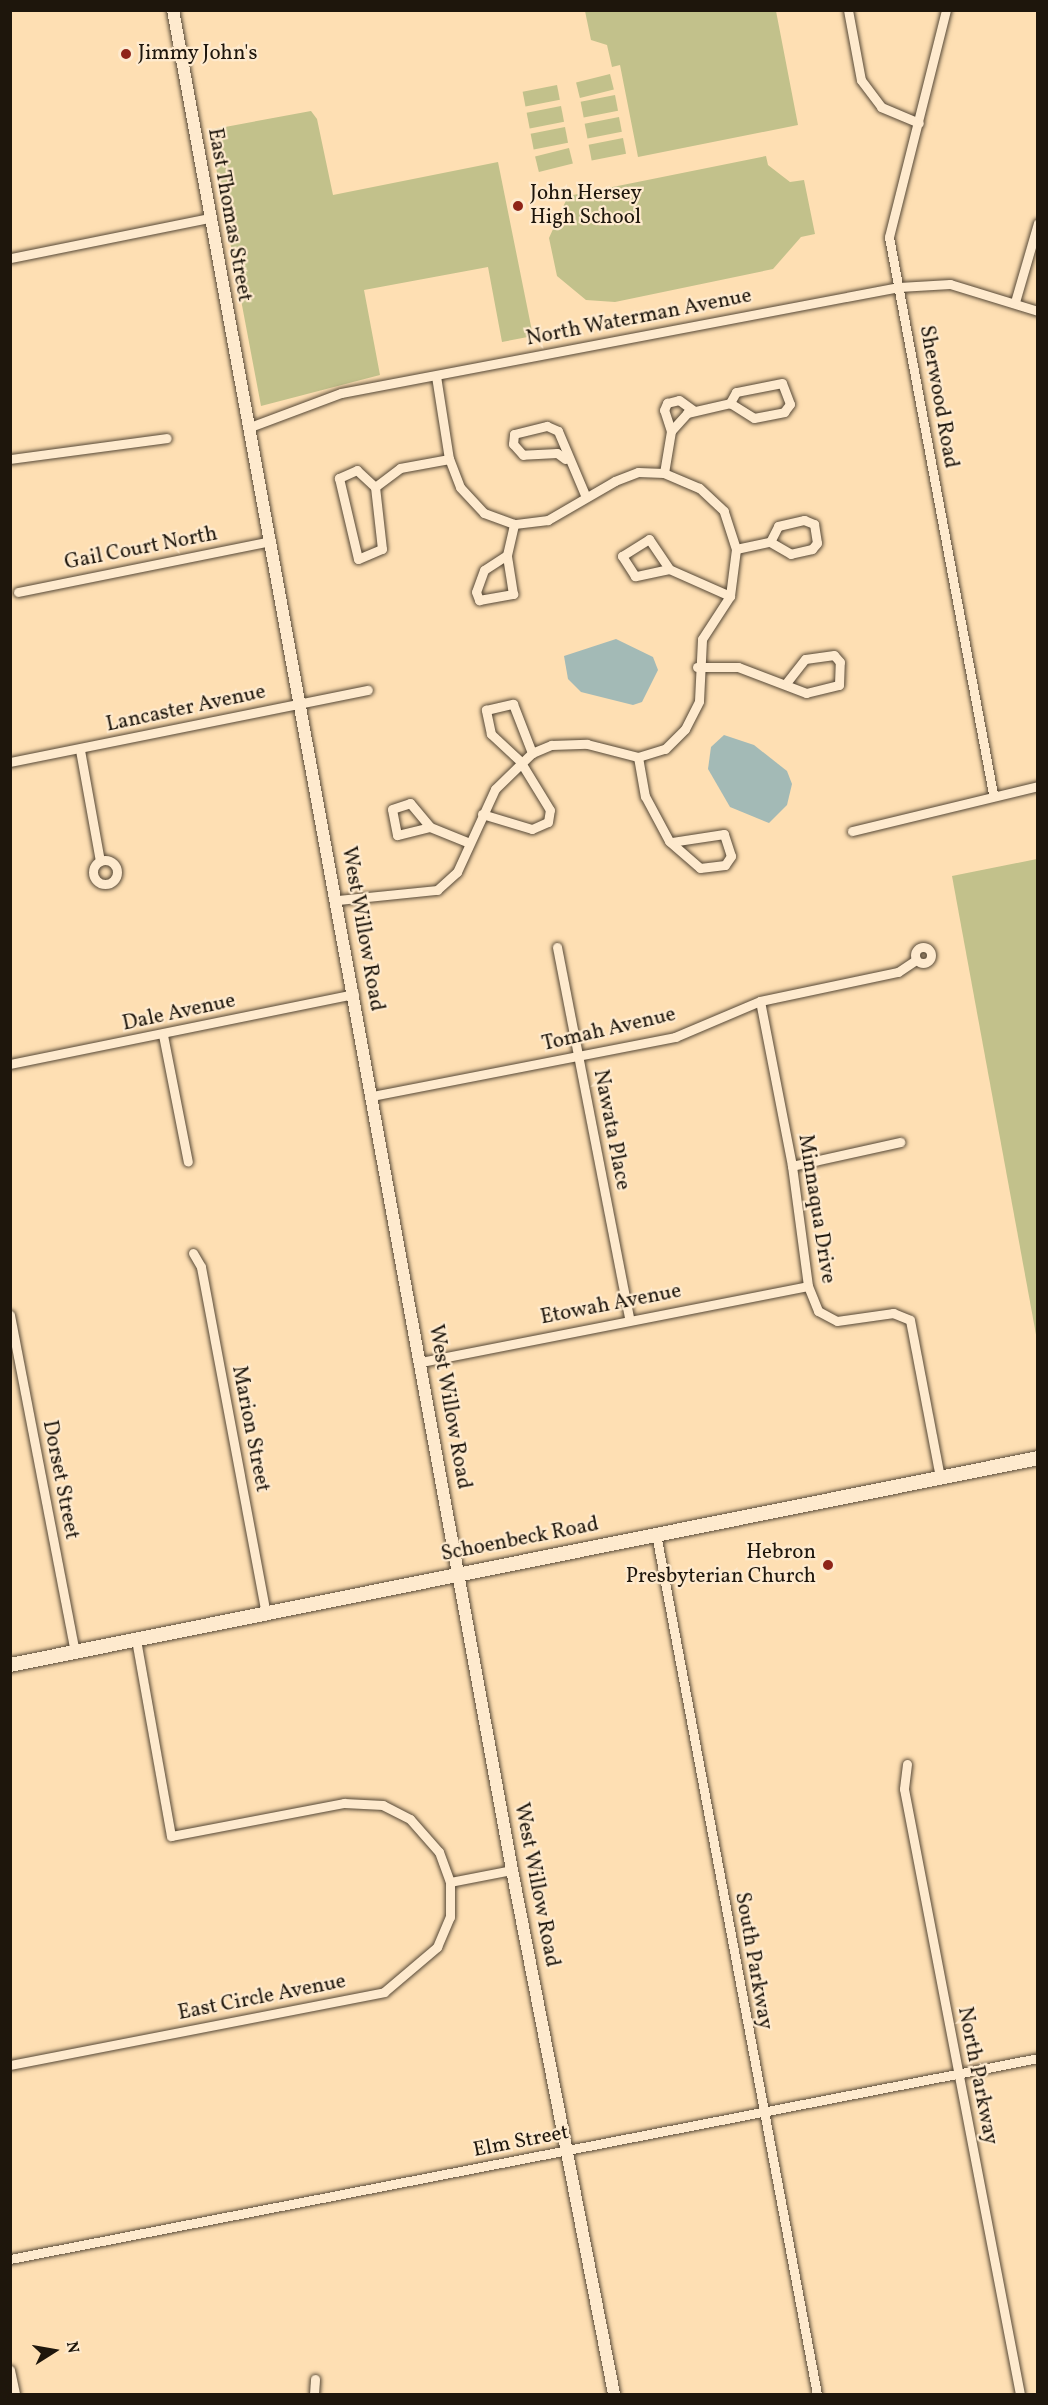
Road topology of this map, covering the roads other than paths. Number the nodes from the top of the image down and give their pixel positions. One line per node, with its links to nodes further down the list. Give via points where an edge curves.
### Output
1 (173, 10): 5 (street, East Thomas Street)
2 (848, 10): 4 (street, via 861,80 881,107)
3 (946, 10): 4 (street, Sherwood Road)
4 (919, 123): 8 (street, Sherwood Road, via 889,237)
5 (209, 218): 7 (street); 14 (street, East Thomas Street)
6 (1038, 223): 9 (street)
7 (10, 258)
8 (899, 287): 9 (street, North Waterman Avenue, via 950,284); 11 (street, North Waterman Avenue); 41 (street, Sherwood Road)
9 (1015, 302): 10 (street, North Waterman Avenue)
10 (1038, 311)
11 (436, 376): 14 (street, North Waterman Avenue, via 341,393); 18 (street)
12 (730, 403): 12 (street, via 754,418 784,412 790,404 782,384 736,392); 13 (street)
13 (693, 410): 15 (street); 15 (street, via 680,400 667,403 664,410)
14 (249, 427): 24 (street, West Willow Road)
15 (671, 431): 20 (street)
16 (167, 438): 17 (street)
17 (10, 459)
18 (449, 459): 21 (street, via 400,468); 23 (street, via 460,487 484,513)
19 (565, 459): 19 (street, via 554,428 514,434 513,444 523,455 557,453); 22 (street)
20 (664, 473): 22 (street, via 638,472); 26 (street, via 699,488 724,511)
21 (375, 487): 21 (street, via 357,470 339,478 352,554 358,559 382,549)
22 (585, 495): 23 (street, via 548,520)
23 (514, 524): 27 (street)
24 (270, 542): 29 (street, Gail Court North); 34 (street, West Willow Road)
25 (770, 542): 25 (street, via 784,552 812,549 817,543 814,524 808,520 783,524); 26 (street)
26 (736, 549): 30 (street)
27 (507, 555): 27 (street, via 484,570 476,592 479,600 513,594)
28 (669, 569): 28 (street, via 649,539 622,556 635,576); 30 (street)
29 (18, 592)
30 (730, 596): 31 (street, via 702,639)
31 (698, 667): 32 (street, via 738,668); 37 (street, via 699,701 685,729 665,749)
32 (788, 682): 32 (street, via 806,693 835,688 842,682 840,662 834,656 805,659)
33 (368, 690): 34 (street, Lancaster Avenue)
34 (300, 703): 35 (street, Lancaster Avenue); 48 (street, West Willow Road)
35 (81, 750): 39 (street, Lancaster Avenue); 47 (street)
36 (532, 753): 37 (street, via 551,745 587,744); 38 (street); 38 (street, via 513,705 490,706 487,726)
37 (638, 757): 46 (street, via 645,796)
38 (520, 761): 42 (street); 42 (street, via 547,801 548,822 532,829)
39 (10, 762)
40 (1038, 786): 41 (street)
41 (993, 794): 44 (street)
42 (482, 814): 45 (street)
43 (430, 827): 45 (street)
44 (852, 831)
45 (467, 842): 48 (street, via 457,872 437,890)
46 (670, 842): 46 (street, via 700,868 725,865 731,856 723,834)
47 (100, 861)
48 (338, 900): 51 (street, West Willow Road)
49 (557, 947): 54 (street, Nawata Place)
50 (916, 960): 52 (street, Tomah Avenue, via 898,972)
51 (354, 994): 53 (street, Dale Avenue); 56 (street, West Willow Road)
52 (760, 1001): 54 (street, Tomah Avenue, via 675,1037); 59 (street, Minnaqua Drive)
53 (163, 1035): 55 (street, Dale Avenue); 58 (street)
54 (578, 1057): 56 (street, Tomah Avenue); 63 (street, Nawata Place)
55 (10, 1064)
56 (372, 1096): 64 (street, West Willow Road)
57 (900, 1142): 59 (street)
58 (188, 1162)
59 (792, 1166): 61 (street, Minnaqua Drive)
60 (193, 1253): 69 (street, Marion Street, via 201,1267)
61 (808, 1286): 63 (street, Etowah Avenue); 66 (street, Minnaqua Drive, via 818,1311 837,1321 893,1313 910,1320)
62 (10, 1315): 71 (street, Dorset Street)
63 (629, 1319): 64 (street, Etowah Avenue)
64 (422, 1362): 68 (street, West Willow Road)
65 (1038, 1458): 66 (main road, Schoenbeck Road)
66 (940, 1477): 67 (main road, Schoenbeck Road)
67 (656, 1534): 68 (main road, Schoenbeck Road); 79 (street, South Parkway)
68 (460, 1574): 69 (main road, Schoenbeck Road); 74 (street, West Willow Road)
69 (266, 1614): 70 (main road, Schoenbeck Road)
70 (136, 1639): 71 (main road, Schoenbeck Road); 75 (street, via 171,1836 344,1803 383,1805 410,1819 439,1852)
71 (75, 1652): 72 (main road, Schoenbeck Road)
72 (10, 1665)
73 (907, 1764): 78 (street, North Parkway, via 904,1789)
74 (513, 1870): 75 (street); 80 (street, West Willow Road)
75 (450, 1882): 77 (street, East Circle Avenue, via 450,1917 437,1947 384,1992)
76 (1038, 2058): 78 (street, Elm Street)
77 (10, 2065)
78 (958, 2074): 79 (street, Elm Street); 88 (street, North Parkway)
79 (763, 2114): 80 (street, Elm Street); 87 (street, South Parkway)
80 (568, 2151): 81 (street, Elm Street); 86 (street, West Willow Road)
81 (10, 2259)
82 (10, 2370): 84 (street)
83 (315, 2379): 85 (street)
84 (15, 2394)
85 (314, 2394)
86 (614, 2394)
87 (817, 2394)
88 (1020, 2394)

